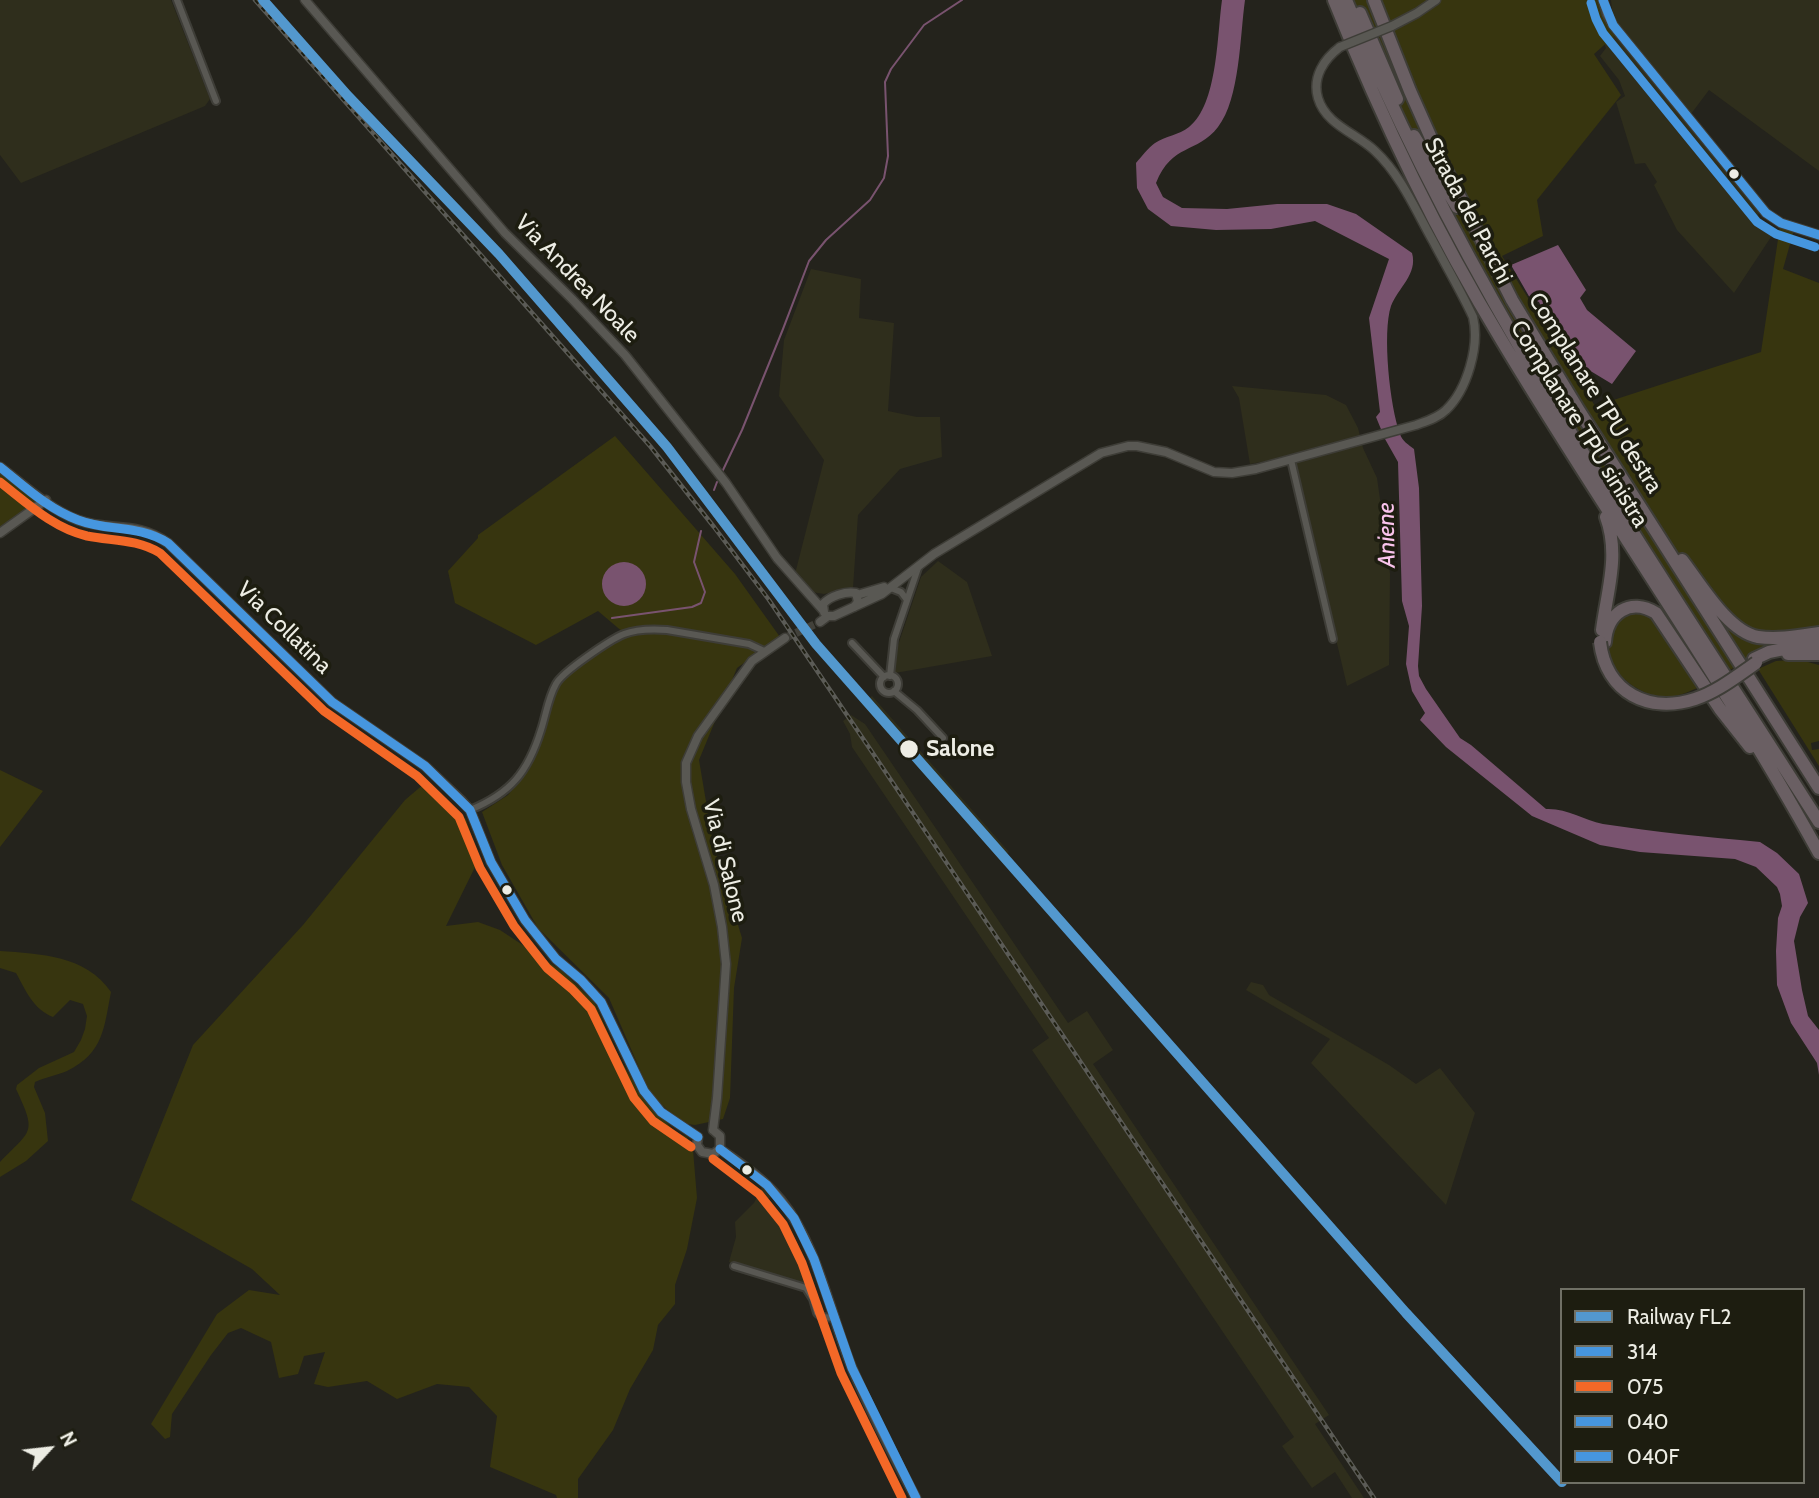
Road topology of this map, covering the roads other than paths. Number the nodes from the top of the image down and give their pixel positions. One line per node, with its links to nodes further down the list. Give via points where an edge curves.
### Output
1 (177, 0): 9 (street)
2 (305, 0): 22 (street, Via Andrea Noale, via 505,233 625,355)
3 (1334, 0): 15 (highway, Complanare TPU sinistra, via 1384,116 1459,266)
4 (1346, 0): 43 (highway, Strada dei Parchi, via 1428,184 1495,307)
5 (1355, 0): 10 (highway, Strada dei Parchi)
6 (1374, 0): 12 (highway, Complanare TPU destra, via 1439,156)
7 (1436, 0): 13 (street, bridge, via 1392,26 1340,47 1325,60 1316,84 1321,106 1332,120 1374,149 1390,168 1467,304 1475,325 1473,350 1457,395 1444,412 1416,425)
8 (1603, 0): 11 (street, via 1613,24 1766,213)
9 (216, 101)
10 (1414, 136): 12 (highway); 41 (highway, Strada dei Parchi, via 1519,335)
11 (1819, 235)
12 (1512, 300): 16 (highway, Complanare TPU destra)
13 (1291, 460): 19 (street, via 1226,473 1142,446 1112,449 1080,464); 30 (street)
14 (0, 467): 17 (street, Via Collatina)
15 (1583, 473): 31 (highway, via 1612,540 1613,566); 44 (highway, Complanare TPU sinistra, via 1729,700)
16 (1633, 495): 28 (highway, via 1737,627 1758,637); 40 (highway, Complanare TPU destra)
17 (46, 500): 18 (street); 42 (street, Via Collatina, via 80,521 155,533 332,702 425,766)
18 (0, 533)
19 (921, 563): 20 (street); 24 (street)
20 (898, 582): 21 (street); 24 (street); 24 (street, via 909,589); 25 (street)
21 (858, 595): 23 (street, via 850,592); 25 (street)
22 (809, 596): 23 (street); 26 (street, Via Andrea Noale)
23 (828, 600): 26 (street, via 823,604)
24 (907, 600): 37 (street)
25 (854, 607): 26 (street, via 834,616)
26 (825, 613): 27 (street)
27 (820, 622)
28 (1819, 631)
29 (785, 638): 34 (street, Via di Salone)
30 (1333, 639)
31 (1602, 642): 36 (highway, bridge, via 1606,665 1617,684 1640,699 1660,704 1697,698); 44 (highway, via 1619,611 1635,606 1656,613)
32 (1819, 642): 36 (highway, via 1769,652)
33 (852, 643): 37 (street)
34 (764, 650): 42 (street, via 667,630 624,634 560,677 535,747 516,781 498,797); 46 (street, Via di Salone, via 745,669 698,736 685,768 726,956)
35 (1816, 653): 36 (highway)
36 (1755, 661)
37 (887, 677): 38 (street, via 895,678); 38 (street, via 881,689)
38 (894, 691): 39 (street)
39 (943, 738)
40 (1819, 788)
41 (1819, 809)
42 (470, 810): 47 (street, Via Collatina, via 491,862 525,920 556,959 601,1002 644,1091 661,1112)
43 (1819, 822)
44 (1804, 827): 45 (highway, Complanare TPU sinistra)
45 (1819, 853)
46 (713, 1130): 47 (street); 48 (street, via 720,1136)
47 (698, 1137): 48 (street, via 702,1152 713,1154)
48 (720, 1149): 50 (street, via 756,1174 783,1202 801,1233)
49 (734, 1266): 50 (street, via 806,1289 817,1313)
50 (835, 1318): 51 (street, via 858,1380)
51 (916, 1498)

